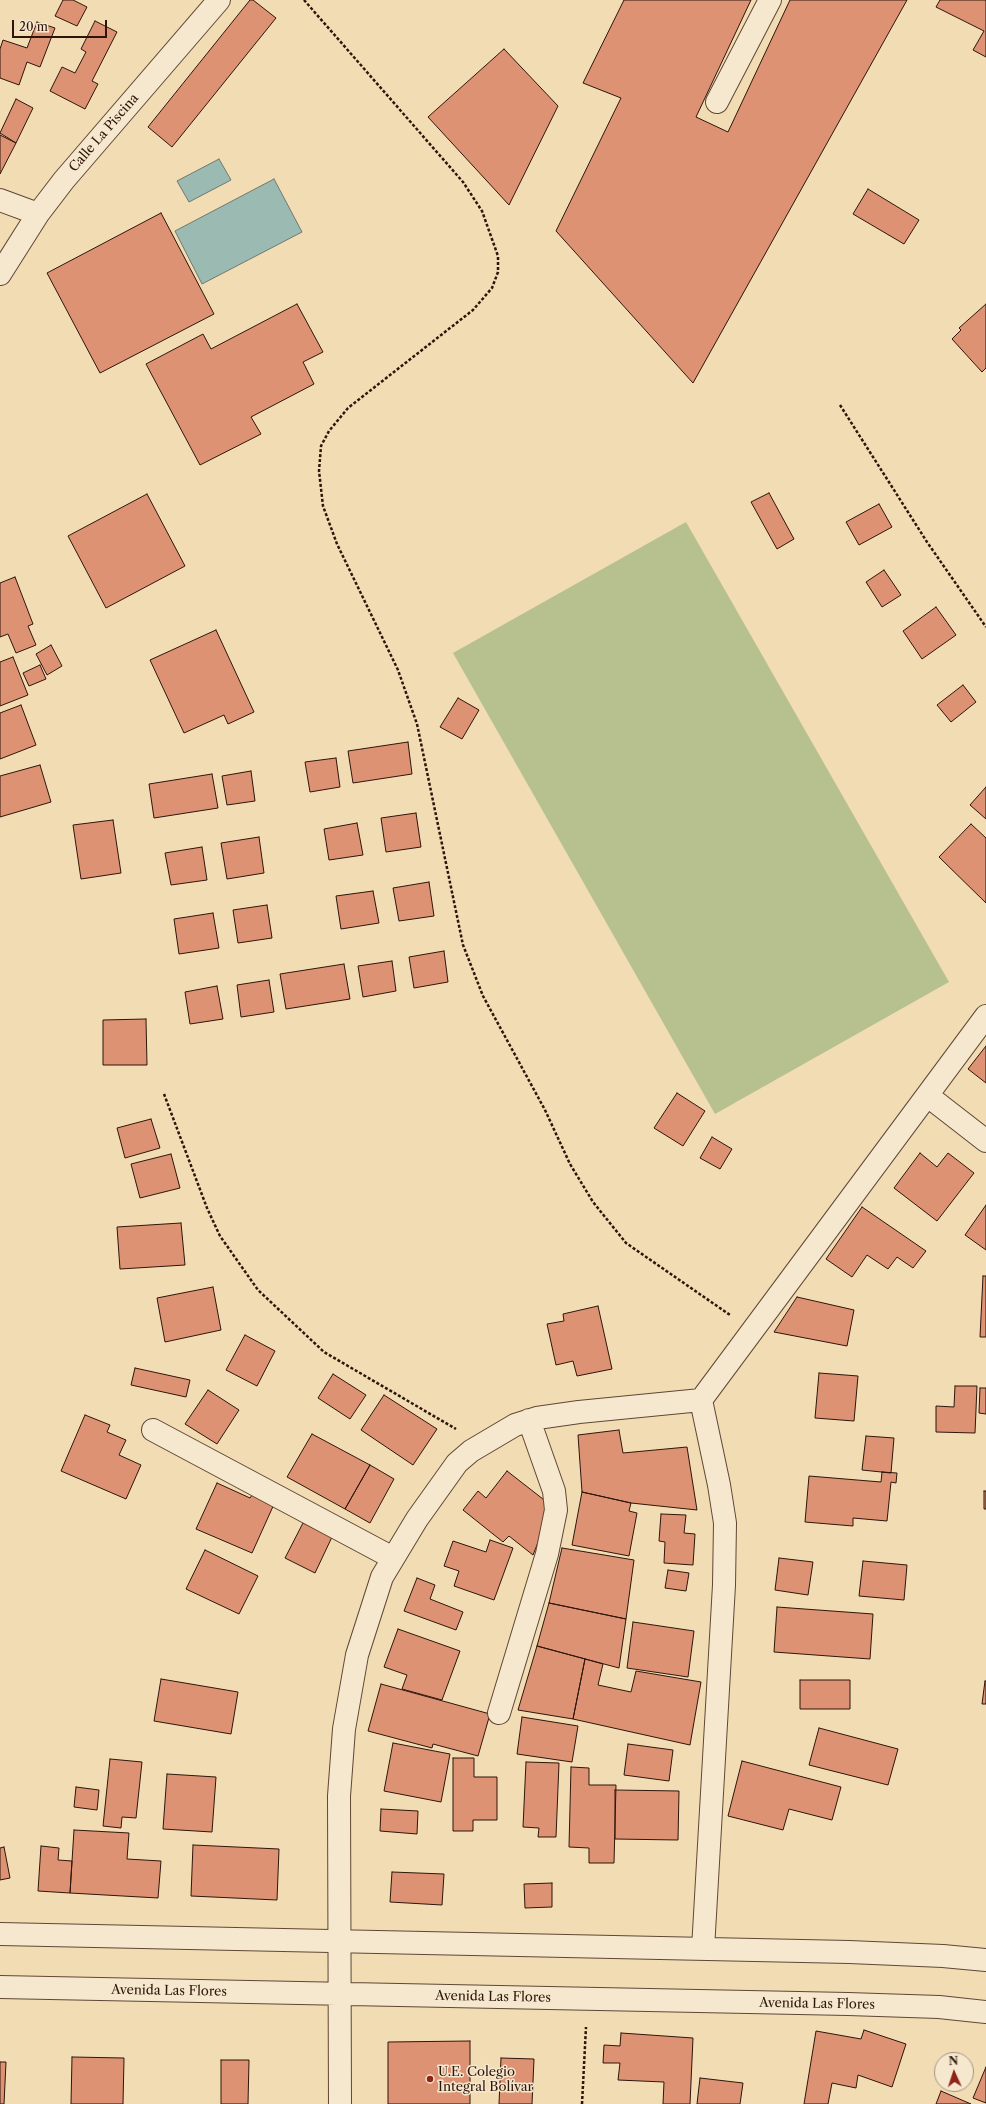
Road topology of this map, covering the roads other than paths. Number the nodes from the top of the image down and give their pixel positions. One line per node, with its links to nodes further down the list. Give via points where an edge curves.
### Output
1 (219, 0): 3 (street, Calle La Piscina)
2 (770, 0): 4 (street)
3 (205, 9): 6 (street, Calle La Piscina)
4 (717, 102)
5 (0, 200): 6 (street)
6 (38, 214): 7 (street, Calle La Piscina)
7 (0, 274)
8 (986, 1016): 9 (street)
9 (928, 1096): 10 (street); 11 (street)
10 (986, 1141)
11 (701, 1400): 12 (street, via 587,1411); 18 (street, via 725,1523 724,1585)
12 (529, 1420): 14 (street, via 482,1444 457,1463); 15 (street, via 554,1491 556,1510 547,1554)
13 (153, 1430): 14 (street)
14 (393, 1558): 17 (street, via 382,1576 371,1608 358,1655 344,1729 339,1796)
15 (499, 1713)
16 (0, 1934): 17 (street)
17 (340, 1941): 18 (street); 21 (street)
18 (703, 1949): 19 (street, via 912,1954)
19 (986, 1960)
20 (0, 1987): 21 (street, Avenida Las Flores)
21 (340, 1994): 22 (street, Avenida Las Flores, via 848,2004 939,2007); 23 (street)
22 (986, 2012)
23 (340, 2104)

